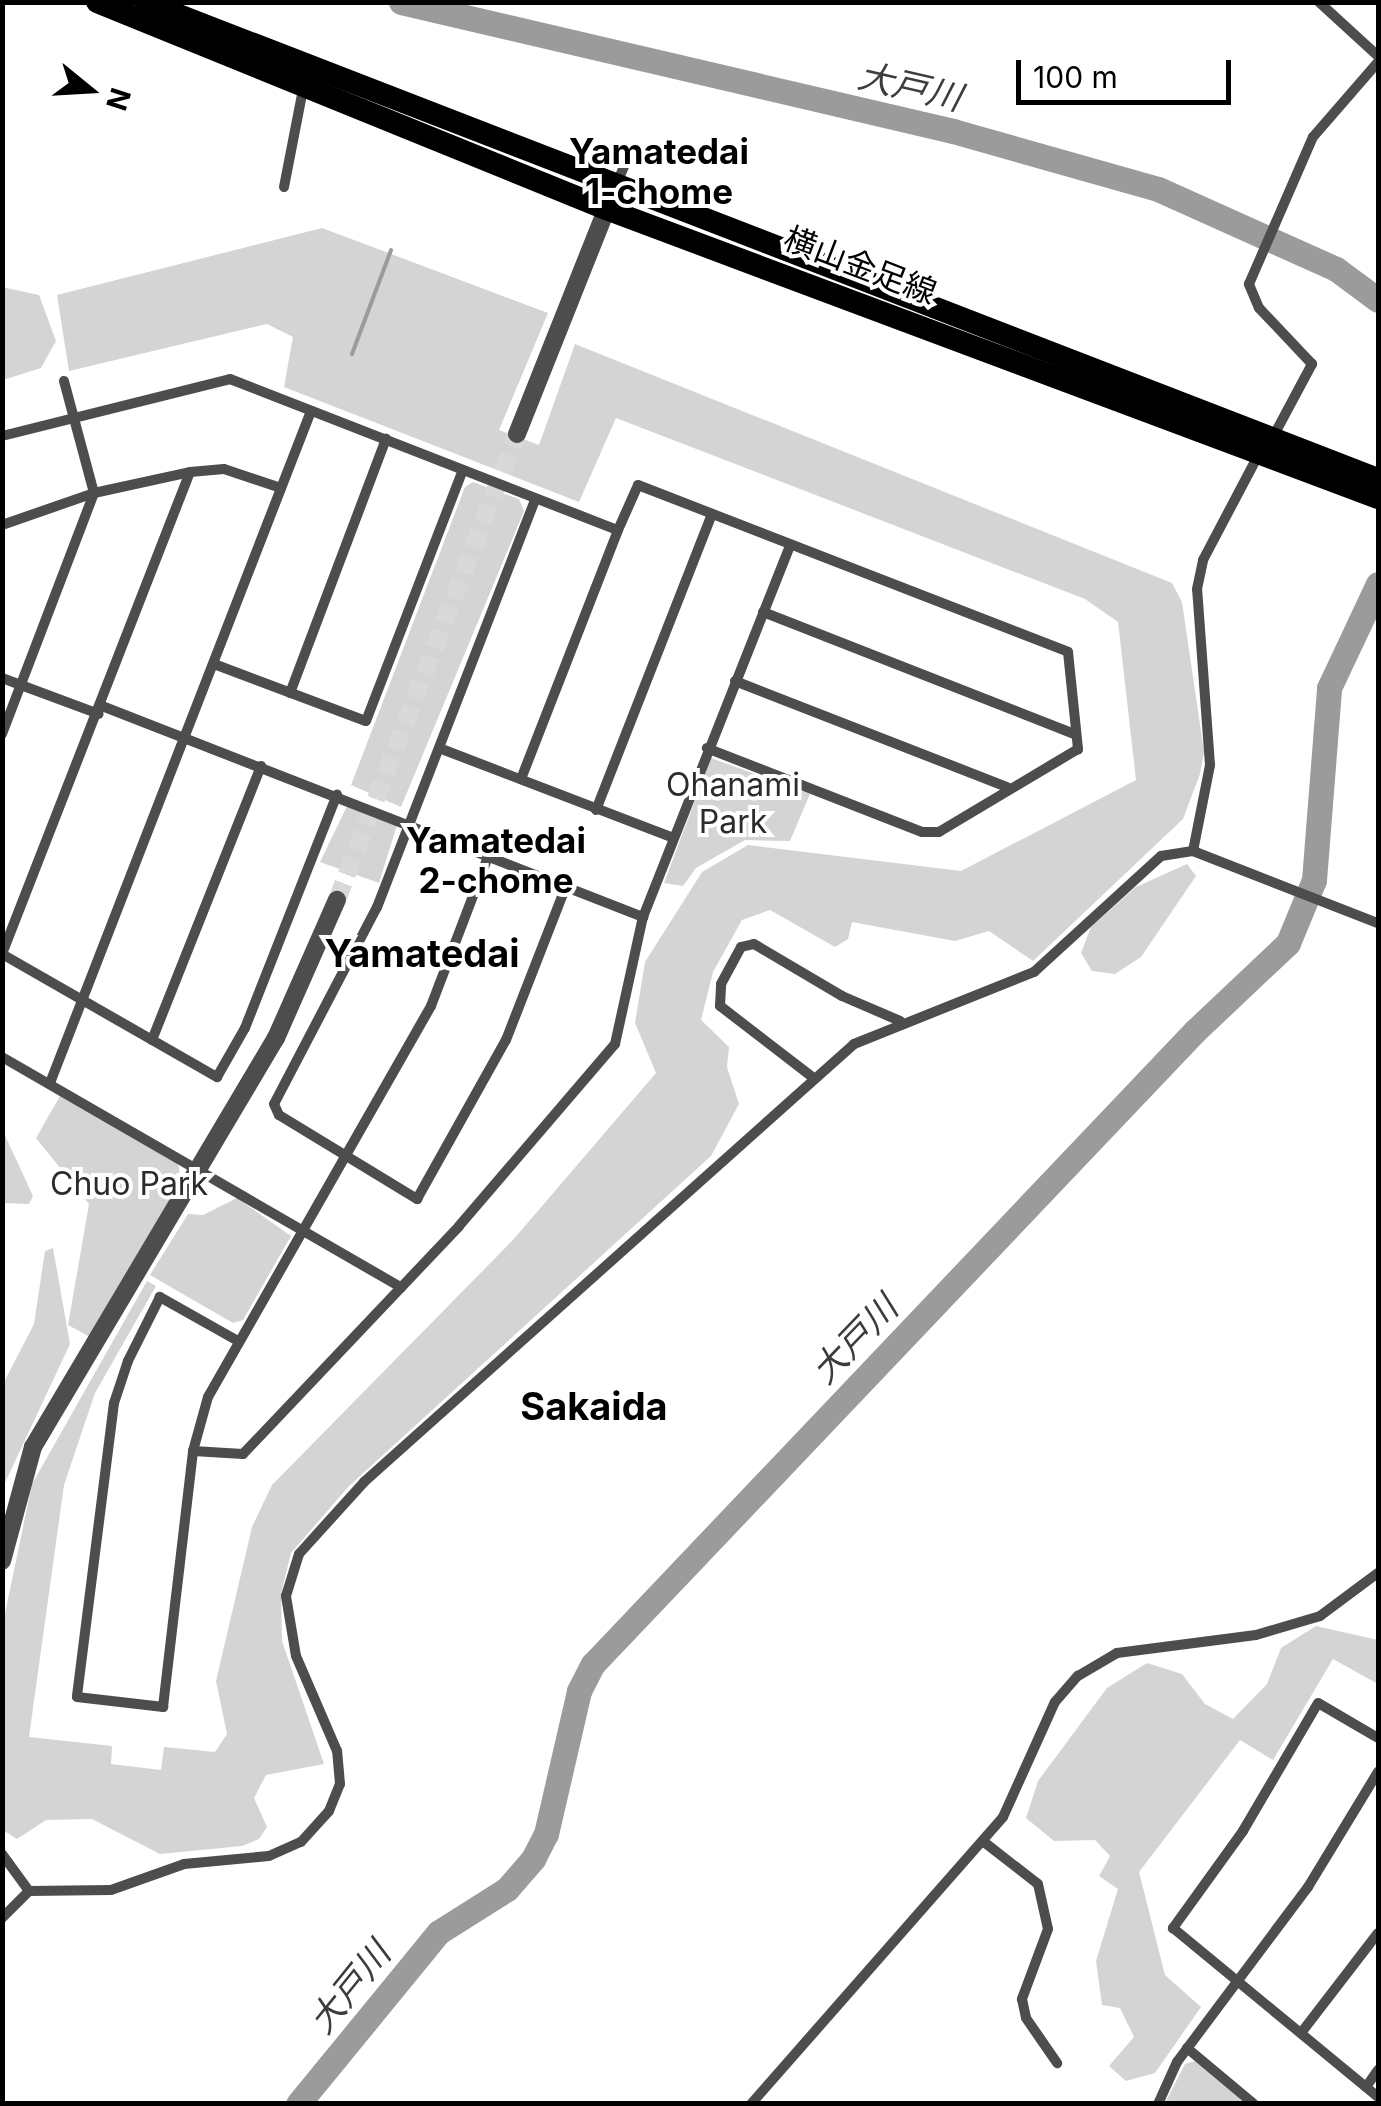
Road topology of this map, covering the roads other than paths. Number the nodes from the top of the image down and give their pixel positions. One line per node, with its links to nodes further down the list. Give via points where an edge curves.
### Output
1 (97, 2): 5 (main road, 横山金足線)
2 (145, 2): 8 (main road, 横山金足線)
3 (1319, 2): 4 (street)
4 (1378, 59): 15 (street, via 1314,138 1249,284 1259,308 1312,364)
5 (303, 88): 7 (street); 8 (main road, 横山金足線)
6 (628, 159): 8 (street)
7 (284, 187)
8 (610, 198): 12 (street); 15 (main road, 横山金足線)
9 (64, 382): 11 (street)
10 (311, 411): 11 (street, via 218,379); 14 (street); 18 (street)
11 (72, 416): 13 (street); 20 (street)
12 (518, 434)
13 (2, 436)
14 (386, 440): 16 (street); 31 (street)
15 (1266, 446): 19 (main road, 横山金足線); 45 (street, via 1203,560 1197,589 1210,765)
16 (463, 470): 21 (street); 31 (street, via 366,721)
17 (190, 472): 18 (street, via 224,469); 20 (street); 32 (street)
18 (281, 488): 27 (street)
19 (1378, 488)
20 (94, 493): 23 (street); 30 (street)
21 (536, 500): 24 (street); 36 (street)
22 (712, 514): 24 (street, via 638,485); 25 (street); 42 (street)
23 (2, 525)
24 (618, 530): 39 (street)
25 (790, 545): 26 (street); 34 (street, via 1068,652)
26 (763, 612): 29 (street); 34 (street)
27 (214, 664): 31 (street); 35 (street)
28 (2, 678): 30 (street)
29 (735, 680): 37 (street); 40 (street)
30 (21, 684): 32 (street); 33 (street)
31 (290, 692)
32 (101, 710): 35 (street); 51 (street, via 2,954)
33 (2, 734)
34 (1075, 734): 40 (street, via 1078,749)
35 (184, 736): 38 (street); 51 (street)
36 (439, 748): 39 (street); 43 (street)
37 (707, 748): 40 (street, via 922,832 939,832); 44 (street)
38 (261, 766): 41 (street); 53 (street)
39 (521, 778): 42 (street)
40 (1008, 787)
41 (337, 794): 43 (street); 53 (street, via 245,1028 218,1077)
42 (596, 810): 44 (street)
43 (410, 824): 46 (street); 57 (street, via 354,961 274,1104 279,1115)
44 (673, 838): 49 (street)
45 (1193, 851): 50 (street); 52 (street, via 1161,856 1034,972 1000,991)
46 (489, 854): 47 (street); 57 (street, via 431,1006)
47 (566, 886): 49 (street); 57 (street, via 506,1040 417,1199)
48 (337, 900): 58 (street, via 283,1025)
49 (643, 917): 60 (street, via 615,1044)
50 (1378, 923)
51 (80, 1002): 53 (street); 56 (street)
52 (900, 1021): 55 (street); 55 (street, via 754,944 740,947 721,984 720,1006)
53 (152, 1040)
54 (2, 1057): 56 (street)
55 (811, 1076): 69 (street, via 364,1482 299,1554 286,1596 296,1656 337,1751 340,1784 330,1810 302,1842 269,1856 184,1864 110,1890)
56 (50, 1083): 58 (street)
57 (346, 1156): 59 (street)
58 (200, 1168): 59 (street); 63 (street, via 32,1448)
59 (303, 1230): 60 (street); 61 (street)
60 (401, 1288): 62 (street, via 244,1454)
61 (238, 1341): 62 (street, via 208,1396); 62 (street, via 160,1297 128,1361 114,1403 77,1697 162,1706)
62 (193, 1451)
63 (2, 1561)
64 (1378, 1573): 67 (street, via 1320,1616 1256,1634 1096,1661 1054,1702 1025,1777)
65 (1378, 1738): 72 (street, via 1318,1703 1244,1831 1178,1916 1174,1928)
66 (1378, 1772): 72 (street, via 1308,1887)
67 (984, 1842): 75 (street, via 1038,1884 1048,1929 1022,1999); 79 (street)
68 (2, 1854): 69 (street)
69 (29, 1891): 70 (street)
70 (2, 1918)
71 (1378, 1933): 73 (street)
72 (1234, 1979): 73 (street); 74 (street)
73 (1301, 2033): 77 (street)
74 (1187, 2048): 80 (street); 81 (street)
75 (1058, 2063)
76 (1378, 2070): 77 (street)
77 (1366, 2087): 78 (street)
78 (1378, 2097)
79 (751, 2104)
80 (1158, 2104)
81 (1254, 2104)

